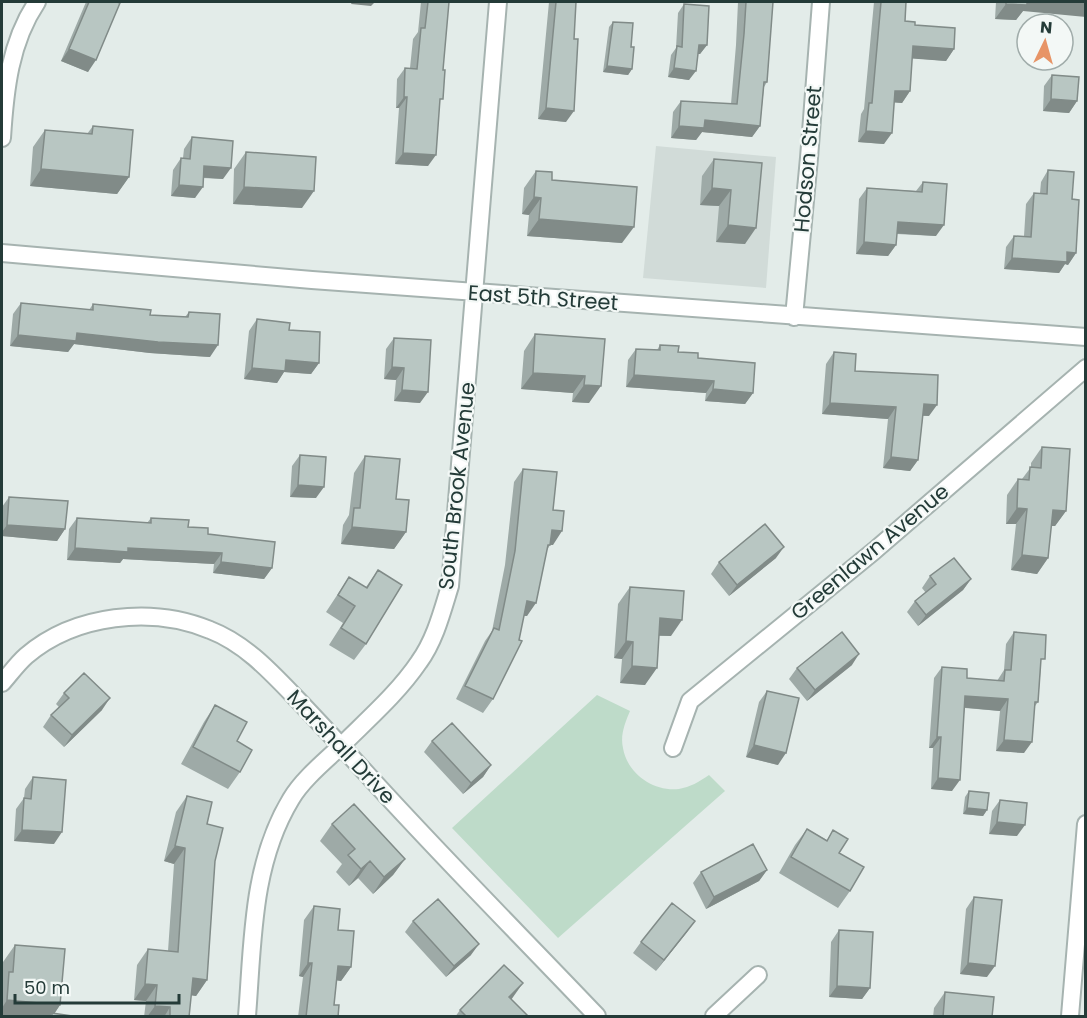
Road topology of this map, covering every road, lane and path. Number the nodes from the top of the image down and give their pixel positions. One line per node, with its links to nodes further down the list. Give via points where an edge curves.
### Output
1 (37, 2): 4 (street, via 18,40 7,75)
2 (498, 2): 6 (street, South Brook Avenue)
3 (821, 2): 7 (street, Hodson Street)
4 (2, 138)
5 (2, 254): 6 (street, East 5th Street)
6 (474, 292): 7 (street, East 5th Street); 11 (street, South Brook Avenue, via 450,586 437,628 420,662)
7 (794, 317): 8 (street, East 5th Street)
8 (1086, 337)
9 (1086, 368): 12 (street, Greenlawn Avenue, via 874,551 690,701)
10 (2, 683): 11 (street, Marshall Drive, via 26,656 57,636 106,619 148,616 179,620 237,644 268,669)
11 (341, 745): 15 (street, South Brook Avenue, via 292,797 270,843 260,877); 16 (street, Marshall Drive)
12 (673, 748)
13 (1086, 825): 18 (street)
14 (758, 975): 17 (street)
15 (247, 1017)
16 (597, 1017)
17 (714, 1017)
18 (1070, 1017)

